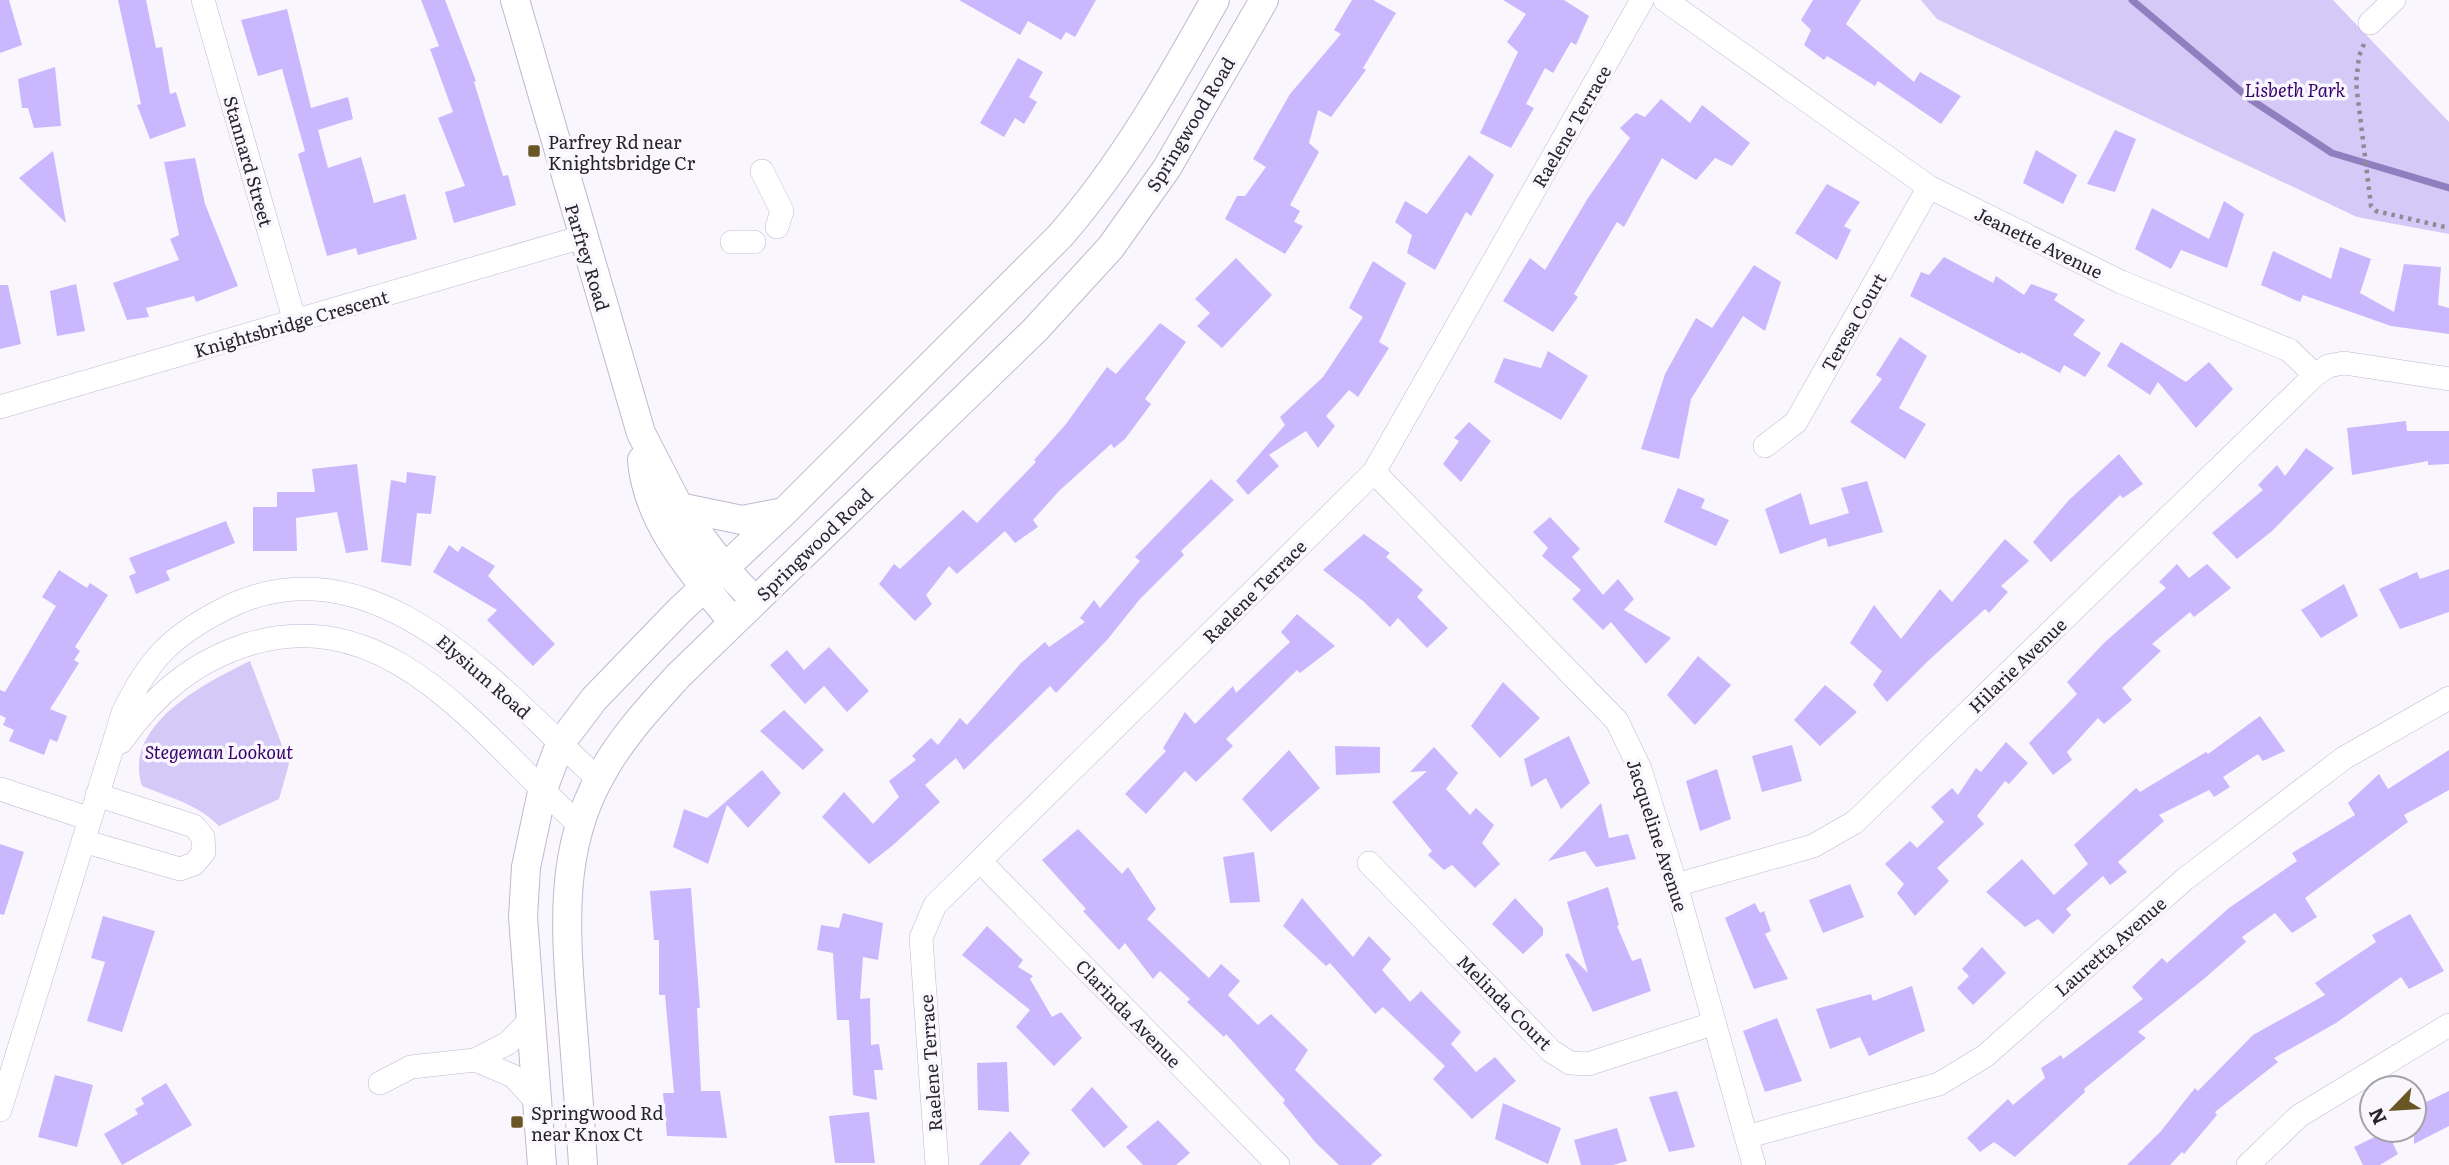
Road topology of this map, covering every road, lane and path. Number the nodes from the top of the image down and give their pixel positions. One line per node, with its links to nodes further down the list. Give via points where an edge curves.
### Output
1 (203, 0): 14 (street, Stannard Street)
2 (515, 0): 13 (main road, Parfrey Road)
3 (1215, 0): 22 (main road, via 1130,145 1092,199)
4 (1264, 0): 24 (main road, Springwood Road, via 1167,168 1111,247 1035,330)
5 (1642, 0): 20 (street, Raelene Terrace)
6 (1665, 0): 10 (street, Jeanette Avenue)
7 (2393, 0): 8 (street)
8 (2370, 23): 12 (path, via 2356,83 2369,200 2376,211)
9 (762, 171): 11 (street, via 782,211)
10 (1929, 187): 15 (street, Jeanette Avenue, via 2121,282 2289,350); 19 (street, Teresa Court, via 1796,422)
11 (777, 227)
12 (2449, 228)
13 (582, 237): 14 (street, Knightsbridge Crescent); 18 (main road, Parfrey Road)
14 (295, 322): 17 (street, Knightsbridge Crescent)
15 (2315, 375): 16 (street, via 2344,363); 38 (street, Hilarie Avenue, via 1855,822 1813,846)
16 (2449, 379)
17 (0, 407)
18 (641, 433): 21 (main road, Parfrey Road); 23 (main road, Parfrey Road, via 644,477 656,514)
19 (1765, 446)
20 (1374, 472): 36 (street, Raelene Terrace); 38 (street, Jacqueline Avenue, via 1617,721 1640,769)
21 (679, 507): 22 (main road, via 742,520); 23 (main road, Parfrey Road)
22 (784, 512): 23 (main road)
23 (715, 578): 24 (main road, Parfrey Road); 25 (main road, Parfrey Road); 27 (main road, via 594,699)
24 (755, 601): 25 (main road, Springwood Road)
25 (733, 622): 29 (main road, Springwood Road, via 624,737)
26 (2449, 698): 47 (street, Lauretta Avenue, via 2333,766 2185,879 1984,1056 1939,1084)
27 (560, 744): 28 (street, Elysium Road, via 475,664 427,628 349,595 309,589 270,592 234,604 191,626 159,652 138,681); 29 (street, Elysium Road); 31 (main road)
28 (107, 762): 31 (street, Elysium Road, via 143,710 202,664 269,638 303,634 377,651 410,668 452,702); 32 (street, Elysium Road)
29 (598, 779): 34 (main road, Springwood Road)
30 (0, 789): 33 (street)
31 (542, 792): 34 (street, Elysium Road); 39 (main road, via 526,867 523,917)
32 (97, 795): 33 (street, Elysium Road); 35 (street, via 194,826 203,837 204,852 194,864 180,869)
33 (90, 819): 35 (street, Elysium Road)
34 (580, 825): 49 (main road, Springwood Road, via 570,862 564,918)
35 (83, 841): 43 (street, Elysium Road)
36 (981, 862): 50 (street, Raelene Terrace, via 935,905 921,938); 51 (street, Clarinda Avenue)
37 (1369, 863): 40 (street, Melinda Court, via 1551,1051 1570,1063 1588,1064)
38 (1676, 885): 40 (street, Jacqueline Avenue)
39 (532, 1018): 42 (street, via 508,1043); 45 (main road)
40 (1712, 1024): 47 (street, Jacqueline Avenue)
41 (2449, 1025): 53 (street, via 2299,1116)
42 (475, 1060): 44 (street, via 411,1067); 45 (street, via 513,1076)
43 (6, 1072): 46 (street, Elysium Road)
44 (380, 1083)
45 (537, 1102): 48 (main road)
46 (0, 1110)
47 (1746, 1137): 52 (street, Jacqueline Avenue)
48 (542, 1165)
49 (583, 1165)
50 (937, 1165)
51 (1278, 1165)
52 (1754, 1165)
53 (2248, 1165)

